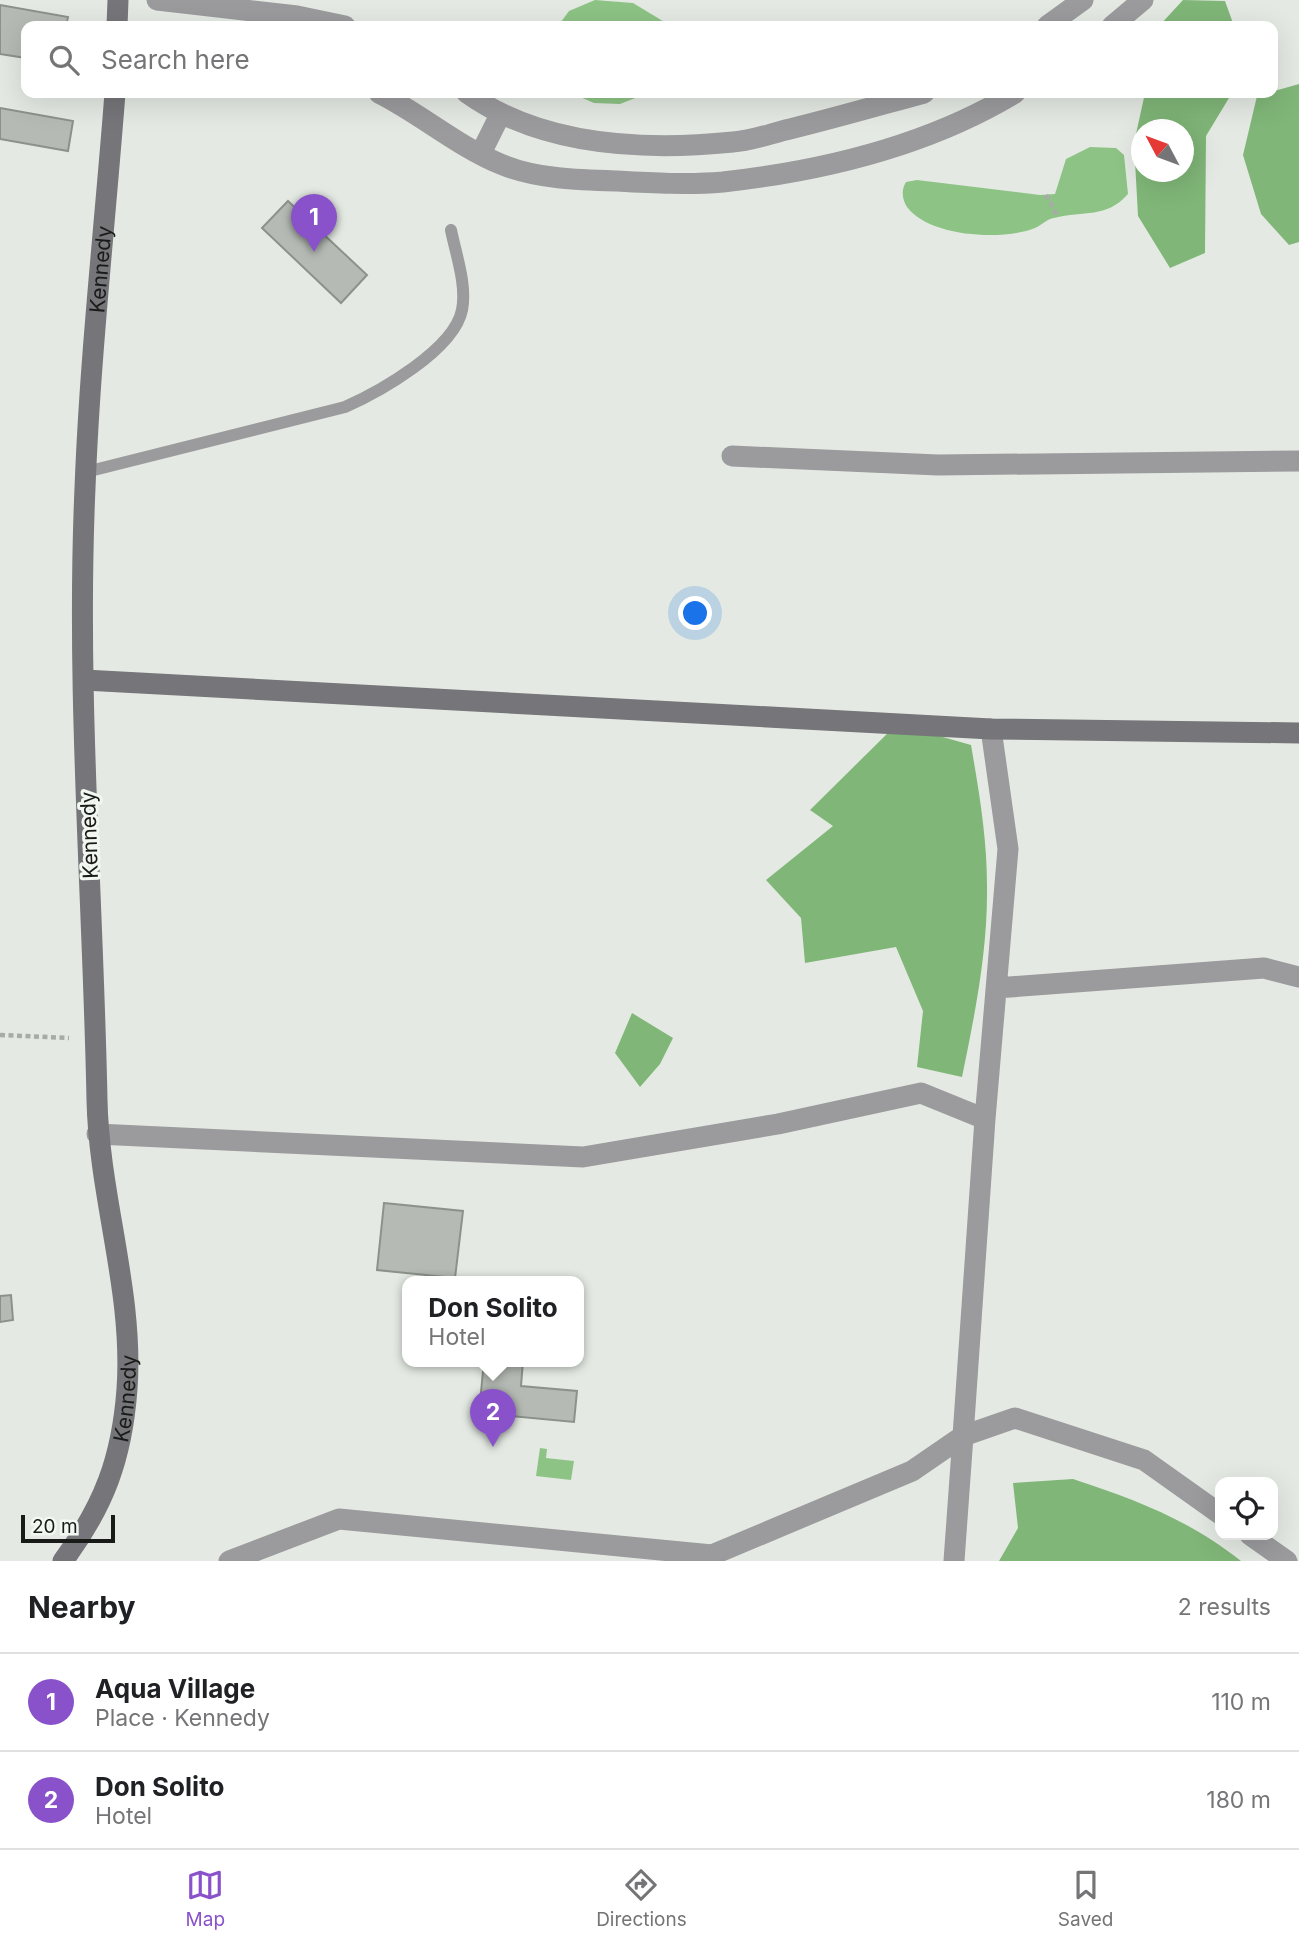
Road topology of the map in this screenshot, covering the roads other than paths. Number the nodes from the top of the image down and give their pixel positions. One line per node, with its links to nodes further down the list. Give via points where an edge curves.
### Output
1 (118, 0): 5 (main road)
2 (157, 0): 6 (street)
3 (1083, 0): 7 (street)
4 (1143, 0): 8 (street)
5 (117, 21)
6 (321, 21)
7 (1053, 21)
8 (1118, 21)
9 (115, 98): 19 (main road, Kennedy)
10 (388, 98): 15 (street)
11 (474, 98): 14 (street)
12 (905, 98): 14 (street, via 735,142 638,145 584,139)
13 (1005, 98): 15 (street, via 939,132 801,169 722,182 547,176 503,165)
14 (500, 115): 15 (street)
15 (481, 153)
16 (451, 230): 19 (lane, via 463,292 462,312 417,366 382,391 332,411)
17 (732, 456): 18 (street, via 938,465)
18 (1299, 461)
19 (86, 472): 20 (main road, Kennedy)
20 (84, 680): 21 (main road); 26 (main road, Kennedy)
21 (991, 729): 22 (main road); 24 (street, via 1008,849)
22 (1299, 733)
23 (1299, 977): 24 (street, via 1264,968)
24 (996, 988): 25 (street)
25 (985, 1119): 26 (street, via 921,1093 778,1124 583,1157); 27 (street)
26 (97, 1134): 30 (main road, Kennedy, via 127,1320 127,1390 111,1481 92,1523)
27 (963, 1436): 28 (street, via 1015,1418 1144,1460); 31 (street, via 912,1471 712,1555 339,1519); 32 (street)
28 (1215, 1510)
29 (1257, 1540): 33 (street)
30 (64, 1561)
31 (229, 1561)
32 (954, 1561)
33 (1287, 1561)

